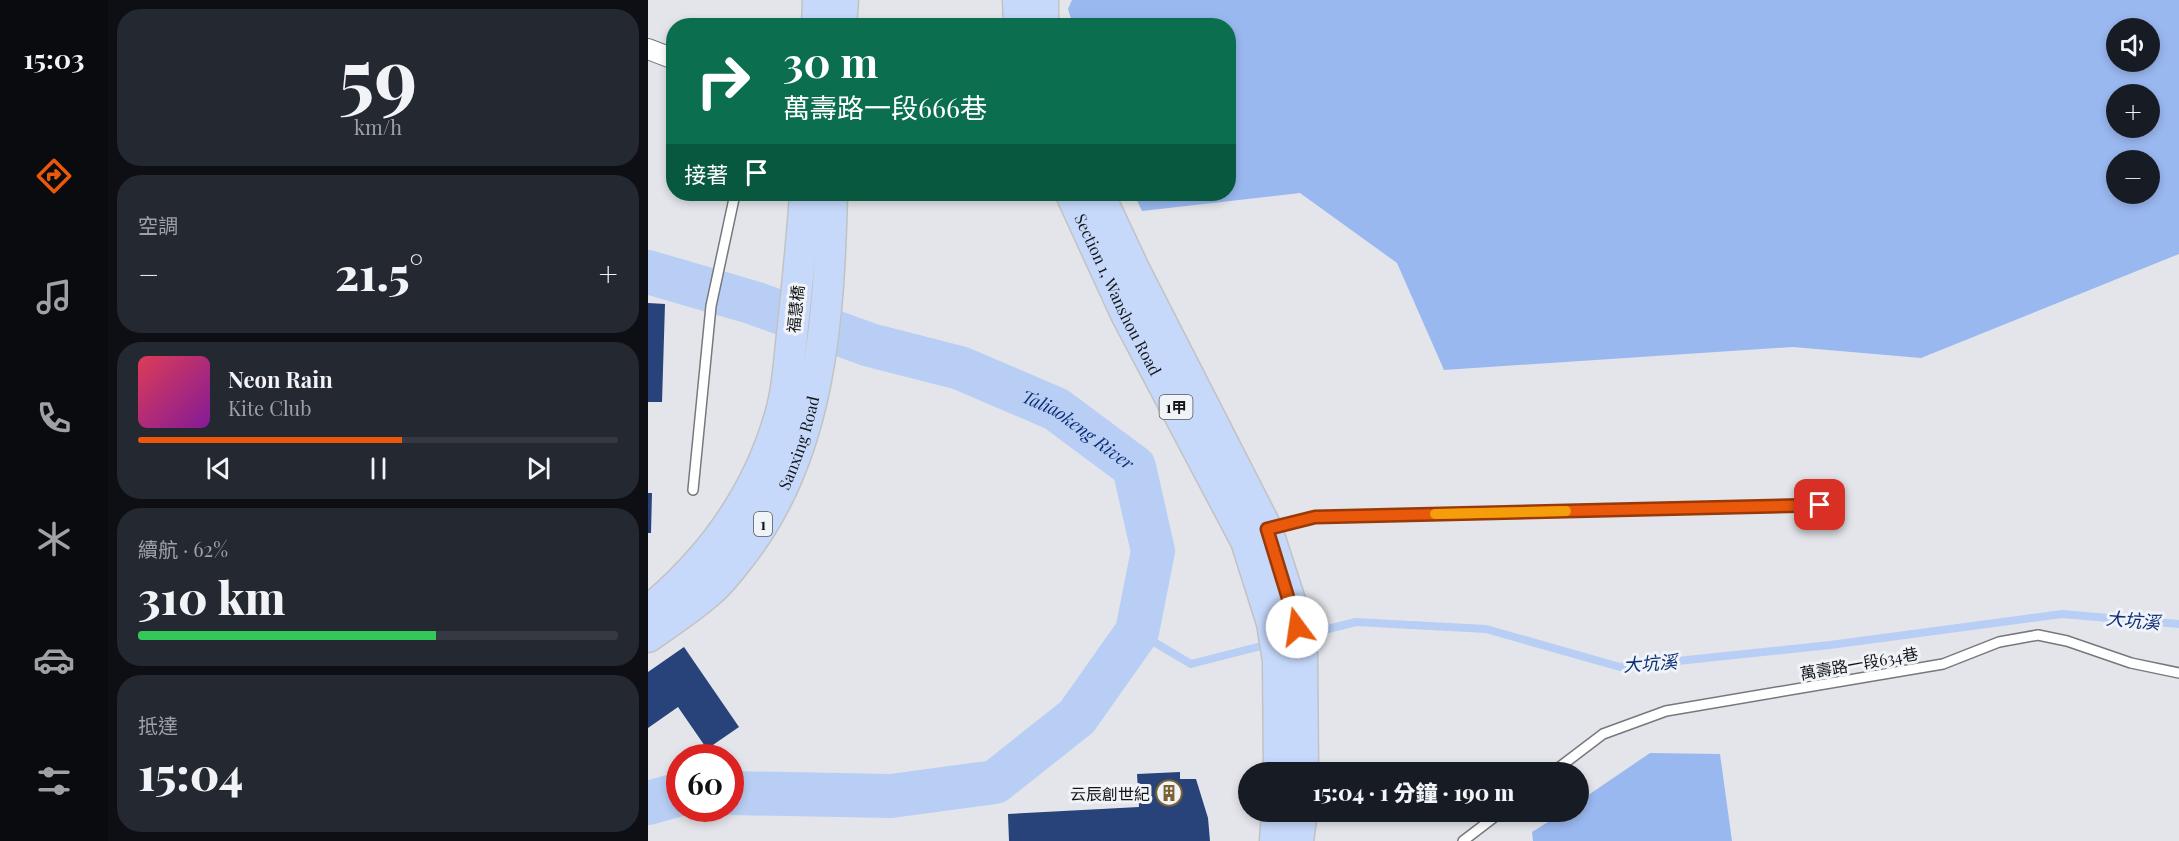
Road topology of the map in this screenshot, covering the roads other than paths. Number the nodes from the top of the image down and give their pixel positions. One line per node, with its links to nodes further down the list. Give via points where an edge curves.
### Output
1 (818, 0): 5 (main road)
2 (843, 0): 6 (main road)
3 (1018, 0): 7 (main road)
4 (1043, 0): 8 (main road)
5 (817, 18)
6 (842, 18)
7 (1019, 18)
8 (1043, 18)
9 (648, 49): 10 (street)
10 (666, 56)
11 (733, 201): 18 (lane, via 711,306)
12 (805, 201): 16 (main road, 福慧橋 / 1)
13 (832, 201): 17 (main road, 福慧橋 / 1, via 830,273)
14 (1074, 201): 20 (main road, Section 1, Wanshou Road / 1甲, via 1126,314)
15 (1102, 201): 20 (main road, Section 1, Wanshou Road / 1甲)
16 (788, 368): 21 (main road, Sanxing Road / 1, via 781,411 744,500 680,585)
17 (818, 372): 22 (main road, Sanxing Road / 1, via 800,447 784,488 757,535 711,591)
18 (693, 490)
19 (1820, 505): 20 (lane, via 1315,517)
20 (1257, 535): 23 (main road, Section 1, Wanshou Road / 1甲, via 1283,618)
21 (648, 611)
22 (648, 637)
23 (1290, 658): 25 (main road, 1甲); 26 (main road, 1甲)
24 (2179, 673): 27 (lane, 萬壽路一段634巷, via 2130,663 2038,635 1999,642 1943,664 1666,711 1604,734)
25 (1280, 762)
26 (1302, 762)
27 (1566, 762)
28 (1276, 822): 31 (main road)
29 (1301, 822): 32 (main road)
30 (1489, 822): 33 (lane)
31 (1275, 841)
32 (1298, 841)
33 (1463, 841)

